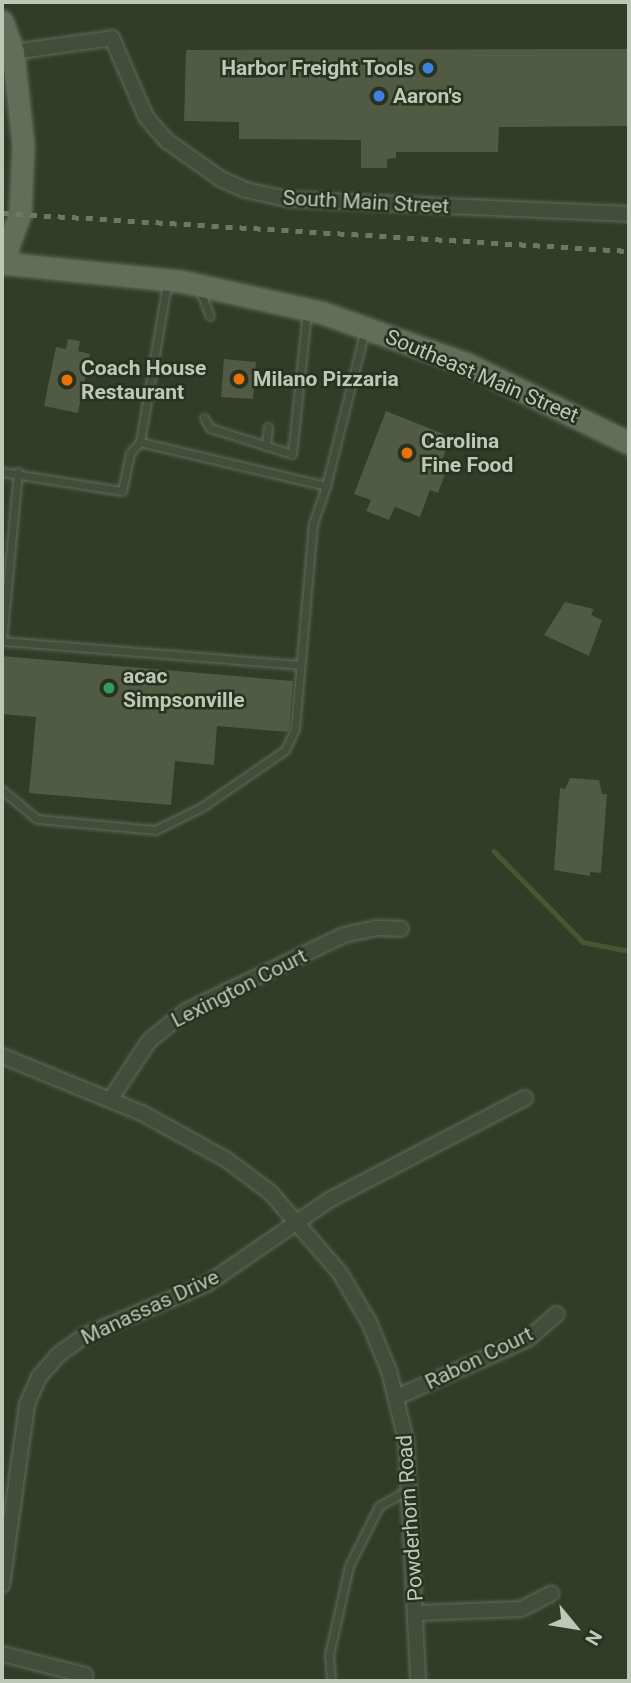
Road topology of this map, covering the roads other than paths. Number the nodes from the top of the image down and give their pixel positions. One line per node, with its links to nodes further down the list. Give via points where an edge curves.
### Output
1 (2, 20): 2 (main road)
2 (13, 52): 3 (street, South Main Street, via 112,38 146,117 167,141 221,179 246,190 287,200); 4 (main road, via 23,145 20,214)
3 (629, 214)
4 (2, 262): 5 (main road, Southeast Main Street)
5 (167, 280): 6 (main road, Southeast Main Street); 12 (lane)
6 (197, 285): 7 (main road, Southeast Main Street); 8 (lane)
7 (308, 309): 9 (main road, Southeast Main Street); 14 (lane, via 301,338 292,454)
8 (210, 316)
9 (365, 327): 13 (main road, Southeast Main Street, via 467,364); 17 (lane)
10 (204, 418): 14 (lane, via 210,428)
11 (268, 427): 14 (lane)
12 (140, 442): 16 (lane, via 130,453 122,491); 17 (lane)
13 (629, 443)
14 (266, 446)
15 (2, 472): 16 (lane)
16 (18, 472): 18 (lane)
17 (326, 486): 19 (lane, via 313,524)
18 (2, 641): 19 (lane)
19 (300, 665): 20 (lane, via 295,729 285,750 166,827 136,830 37,819)
20 (2, 790)
21 (401, 929): 24 (street, Lexington Court, via 377,928 344,935 186,1011 149,1041)
22 (2, 1056): 24 (street, Powderhorn Road)
23 (525, 1098): 25 (street, Manassas Drive, via 400,1160)
24 (110, 1100): 25 (street, Powderhorn Road, via 227,1160 270,1192)
25 (298, 1222): 27 (street, Powderhorn Road, via 355,1296); 29 (street, Manassas Drive, via 208,1284 86,1335 49,1364 27,1404)
26 (558, 1314): 27 (street, Rabon Court, via 528,1339)
27 (397, 1396): 28 (street, Powderhorn Road)
28 (411, 1488): 31 (street, Powderhorn Road); 34 (lane, via 379,1506 349,1566 329,1656)
29 (2, 1585)
30 (551, 1594): 31 (street, via 520,1609)
31 (417, 1613): 35 (street, Powderhorn Road)
32 (2, 1654): 33 (street)
33 (85, 1675)
34 (331, 1681)
35 (418, 1681)

